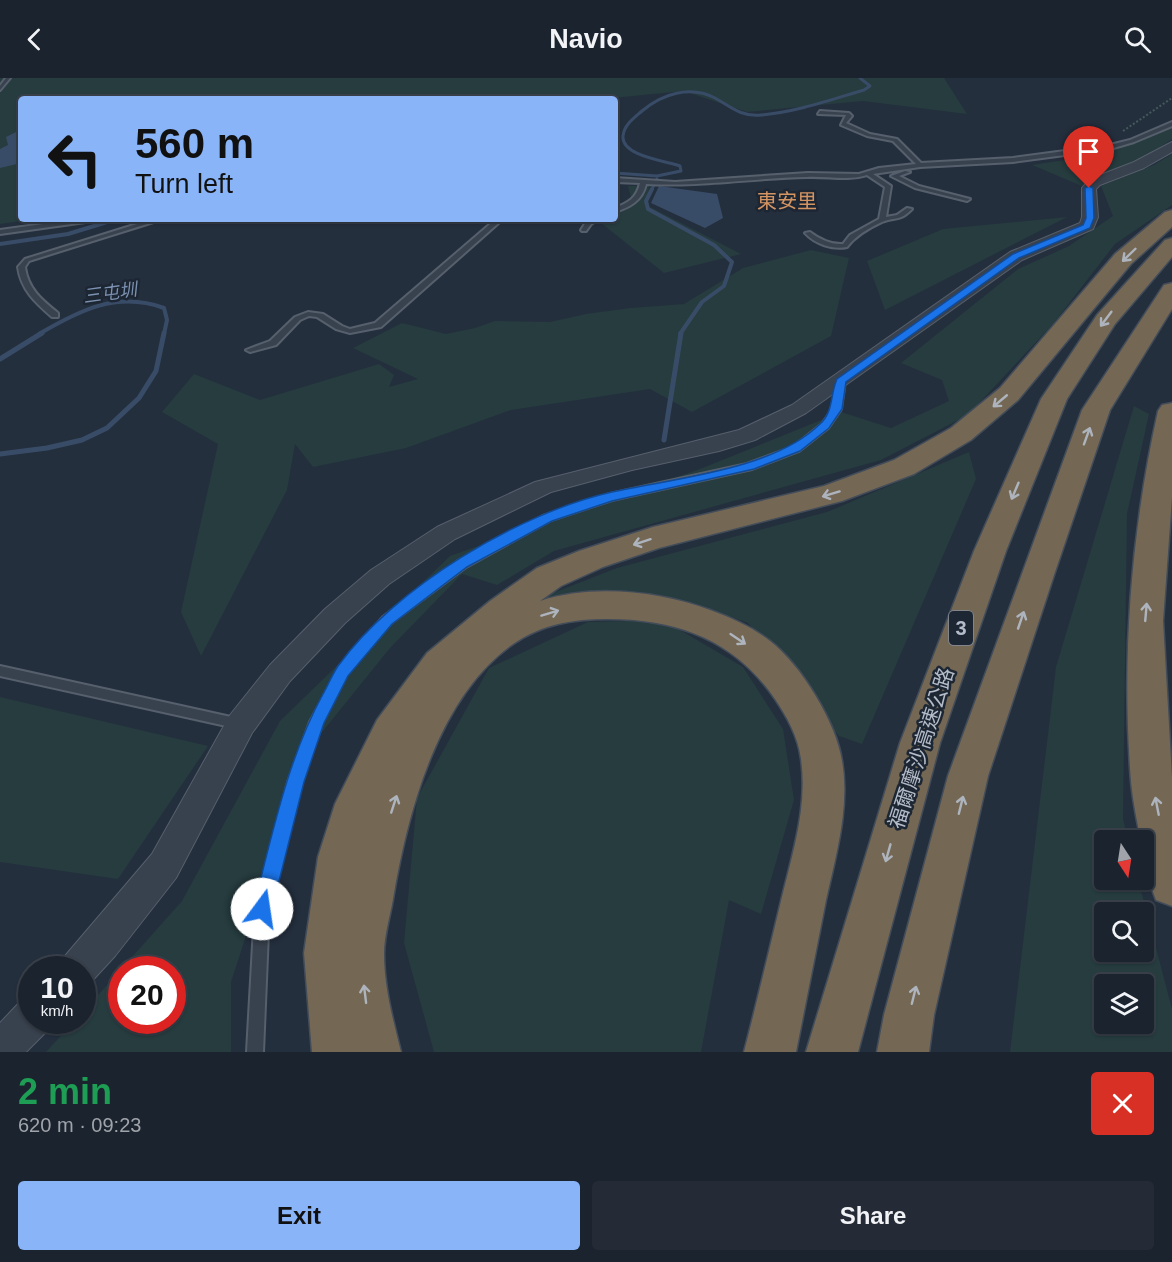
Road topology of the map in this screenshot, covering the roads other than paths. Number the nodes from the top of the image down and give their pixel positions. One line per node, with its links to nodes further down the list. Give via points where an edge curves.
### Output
1 (8, 78): 2 (lane)
2 (0, 89)
3 (820, 113): 7 (lane, via 847,114 843,124 895,140)
4 (1172, 124): 6 (lane, via 1110,147 1013,160)
5 (1172, 146): 27 (street, via 1139,165 1095,182 1089,188 1087,226 1016,256)
6 (954, 163): 7 (lane); 11 (lane, via 894,176 917,187)
7 (920, 165): 8 (lane)
8 (869, 174): 10 (lane, via 709,183); 15 (lane, via 888,186)
9 (618, 180): 10 (lane)
10 (643, 182): 12 (lane, via 639,197)
11 (967, 200)
12 (618, 209)
13 (909, 209): 15 (lane, via 899,217)
14 (1172, 216): 36 (highway, one-way to 36, via 1123,260 1009,394 961,434 904,467 831,494 653,538 591,559 560,573 502,610 440,664 391,732 356,804 340,857 328,953)
15 (882, 220): 22 (lane, via 852,236 845,246 815,239)
16 (65, 222): 21 (lane)
17 (150, 222): 25 (lane, via 27,260 21,267 24,282 35,299)
18 (497, 222): 26 (lane, via 378,324 349,331 318,314 309,314 299,317 273,343)
19 (590, 222): 20 (lane)
20 (584, 230)
21 (0, 232)
22 (808, 233)
23 (1172, 244): 39 (highway, 福爾摩沙高速公路 / 3, one-way to 39, via 1105,320 1054,399 990,551 920,743)
24 (1172, 290): 40 (highway, one-way to 24, via 968,776 1038,572 1096,410)
25 (55, 315)
26 (250, 350)
27 (841, 381): 30 (street, via 799,409 747,435 543,487 446,533 380,577 335,616 280,673); 35 (lane, via 837,409 825,426 796,449 749,467 610,497 547,518 462,564 387,620 343,671 316,722 296,782 262,909)
28 (1172, 411): 31 (highway, one-way to 28, via 1150,770 1145,621 1159,473)
29 (0, 671): 30 (lane)
30 (241, 724): 32 (street, via 164,866)
31 (1172, 884)
32 (90, 956)
33 (18, 1032): 34 (street)
34 (0, 1051)
35 (255, 1052)
36 (338, 1052)
37 (375, 1052): 38 (highway, one-way to 38, via 360,954 375,867 396,797 422,732 453,680 496,636 527,620 565,608 644,606 688,616 729,633 758,653 788,687 813,725 822,761 823,809)
38 (770, 1052)
39 (832, 1052)
40 (903, 1052)

